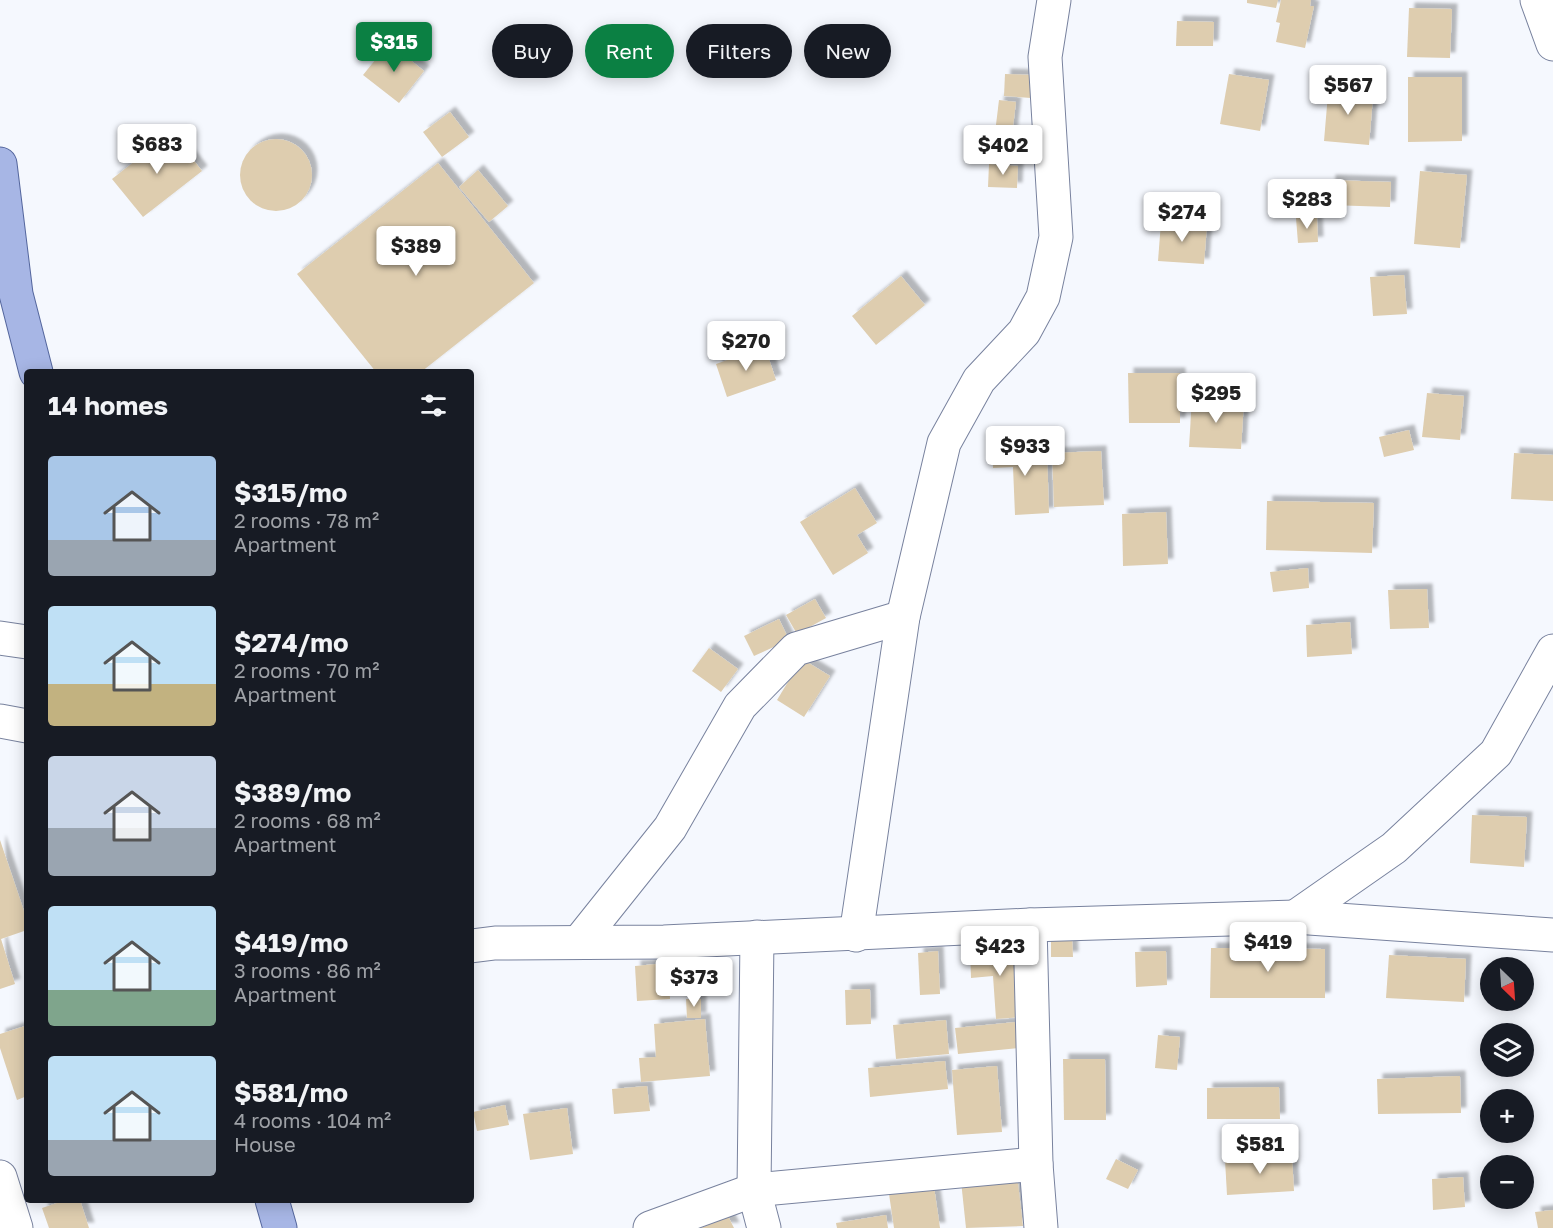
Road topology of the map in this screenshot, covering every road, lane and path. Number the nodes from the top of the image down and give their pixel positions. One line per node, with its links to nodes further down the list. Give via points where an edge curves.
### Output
1 (1054, 0): 6 (street, via 1045,57 1056,237 1043,297 1024,332 979,380 944,442)
2 (1537, 0): 3 (street)
3 (1553, 44)
4 (0, 164): 5 (main road, via 16,294)
5 (35, 369)
6 (903, 617): 14 (street); 17 (street, via 796,649 741,706 670,828)
7 (0, 638): 8 (street)
8 (24, 642)
9 (1553, 651): 12 (street, via 1496,753 1394,848)
10 (0, 721): 11 (street)
11 (24, 725)
12 (1295, 917): 13 (street); 15 (street)
13 (1030, 925): 14 (street); 19 (street)
14 (856, 935): 16 (street)
15 (1553, 935)
16 (757, 937): 17 (street); 21 (street)
17 (579, 942): 18 (street)
18 (474, 946)
19 (1036, 1164): 21 (street); 27 (street)
20 (0, 1177): 23 (street)
21 (754, 1190): 25 (street); 26 (street)
22 (273, 1203): 24 (main road)
23 (16, 1228)
24 (280, 1228)
25 (650, 1228)
26 (764, 1228)
27 (1041, 1228)

